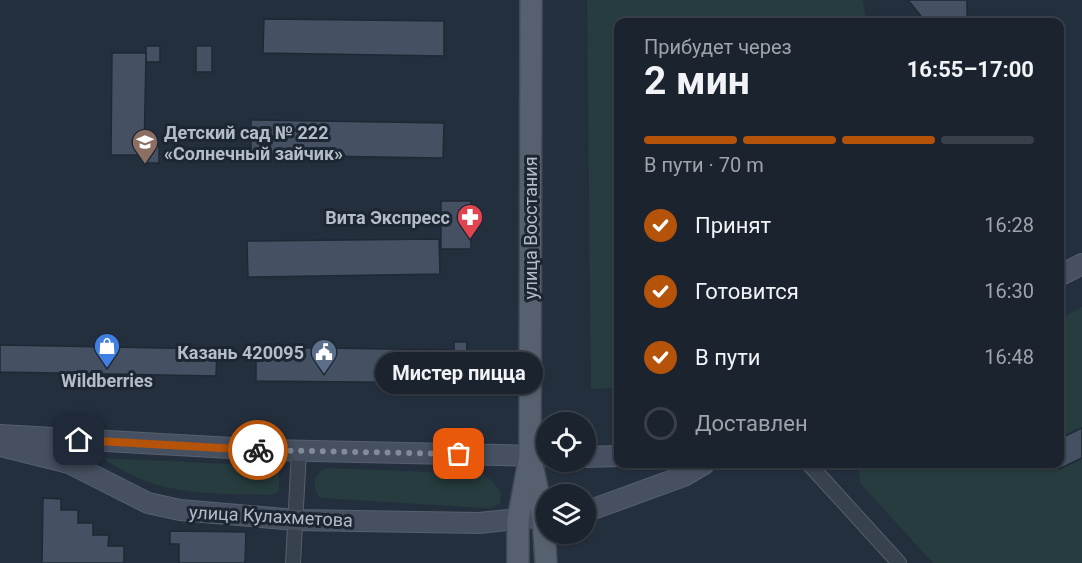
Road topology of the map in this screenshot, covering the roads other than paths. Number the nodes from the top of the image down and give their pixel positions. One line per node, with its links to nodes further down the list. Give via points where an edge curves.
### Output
1 (531, 0): 4 (main road, улица Восстания)
2 (1082, 264): 3 (main road)
3 (1064, 273)
4 (537, 412)
5 (0, 435): 7 (main road)
6 (0, 446): 16 (main road, улица Кулахметова, via 69,464 159,505)
7 (298, 451): 8 (main road); 16 (street)
8 (536, 456)
9 (614, 456): 10 (main road)
10 (596, 457)
11 (536, 462): 17 (main road, улица Восстания)
12 (697, 468): 14 (main road)
13 (813, 468): 22 (street)
14 (596, 508)
15 (536, 517): 17 (main road)
16 (296, 520): 17 (main road, улица Кулахметова); 19 (street)
17 (518, 520): 20 (main road, улица Восстания)
18 (545, 544): 21 (main road, улица Восстания)
19 (293, 563)
20 (518, 563)
21 (546, 563)
22 (899, 563)

